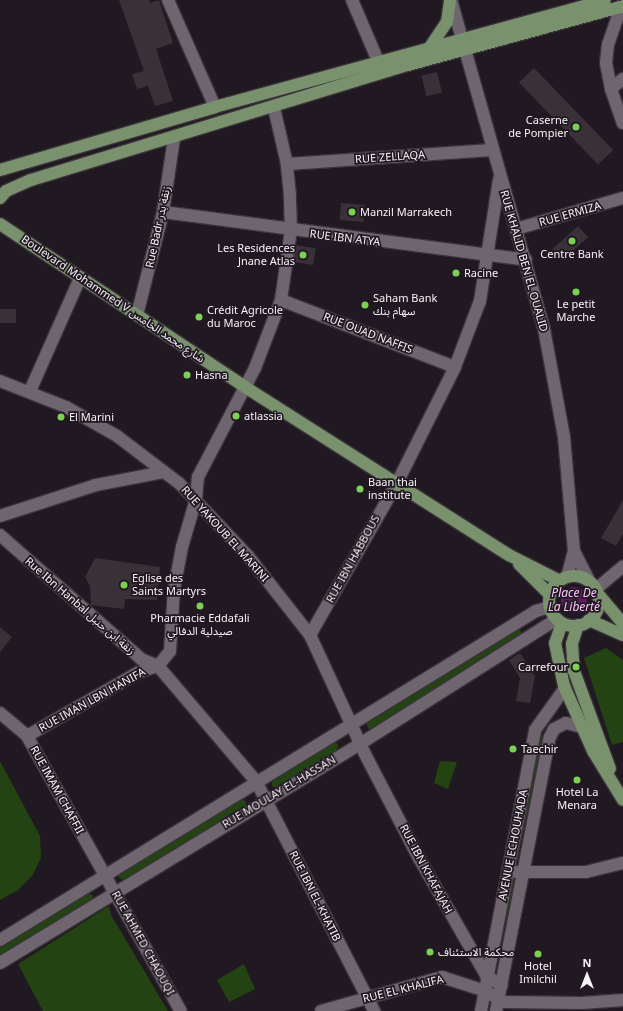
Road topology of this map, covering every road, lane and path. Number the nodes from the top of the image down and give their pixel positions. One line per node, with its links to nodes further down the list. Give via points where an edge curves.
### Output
1 (168, 0): 12 (street)
2 (352, 0): 9 (street)
3 (451, 0): 6 (street, RUE KHALID BEN EL OUALID); 7 (main road, via 446,22)
4 (605, 0): 6 (main road)
5 (622, 6): 8 (main road); 11 (street, via 607,52)
6 (461, 38): 7 (main road); 8 (street, RUE KHALID BEN EL OUALID)
7 (430, 48): 9 (main road)
8 (465, 50): 13 (main road); 16 (street, RUE KHALID BEN EL OUALID)
9 (378, 61): 12 (main road)
10 (623, 79): 11 (street)
11 (610, 89): 14 (street)
12 (215, 107): 18 (main road)
13 (274, 108): 15 (main road); 17 (street)
14 (623, 123)
15 (174, 138): 20 (main road, via 31,180 6,190); 22 (street, Rue Badr زنقة بدر)
16 (493, 150): 17 (street, RUE ZELLAQA); 19 (street, RUE KHALID BEN EL OUALID)
17 (287, 164): 25 (street)
18 (0, 170)
19 (500, 175): 24 (street, RUE KHALID BEN EL OUALID); 26 (street, RUE IBN HABBOUS)
20 (0, 198)
21 (623, 198): 24 (street, RUE ERMIZA)
22 (163, 212): 25 (street, RUE IBN ATYA); 30 (street, Rue Badr زنقة بدر)
23 (0, 224): 28 (main road, Boulevard Mohammed V شارع محمد الخامس)
24 (516, 229): 27 (street, RUE KHALID BEN EL OUALID)
25 (290, 230): 26 (street, RUE IBN ATYA); 29 (street)
26 (489, 255): 27 (street, RUE IBN ATYA); 31 (street, RUE IBN HABBOUS, via 480,301)
27 (526, 260): 40 (street, RUE KHALID BEN EL OUALID, via 545,336 564,437)
28 (80, 278): 30 (main road, Boulevard Mohammed V شارع محمد الخامس); 34 (street)
29 (281, 300): 31 (street, RUE OUAD NAFFIS); 33 (street)
30 (136, 315): 33 (main road, Boulevard Mohammed V شارع محمد الخامس)
31 (455, 367): 36 (street, RUE IBN HABBOUS)
32 (0, 381): 34 (street, RUE YAKOUB EL MARINI)
33 (245, 387): 36 (main road, Boulevard Mohammed V شارع محمد الخامس); 37 (street, via 198,477)
34 (30, 391): 35 (street, RUE YAKOUB EL MARINI, via 117,436)
35 (164, 472): 37 (street, RUE YAKOUB EL MARINI); 38 (street, via 96,485)
36 (397, 483): 41 (main road, Boulevard Mohammed V شارع محمد الخامس); 50 (street, RUE IBN HABBOUS)
37 (196, 499): 50 (street, RUE YAKOUB EL MARINI, via 248,556); 52 (street, via 182,547 174,589 170,651)
38 (0, 516)
39 (0, 536): 52 (street, Rue Ibn Hanbal زنقة ابن حنبل, via 141,659)
40 (574, 551): 43 (street, RUE KHALID BEN EL OUALID); 44 (street, RUE KHALID BEN EL OUALID)
41 (509, 555): 43 (main road, Boulevard Mohammed V شارع محمد الخامس); 45 (main road, Boulevard Mohammed V شارع محمد الخامس)
42 (623, 566): 44 (street)
43 (563, 579): 44 (main road, via 578,576); 45 (main road)
44 (595, 588): 46 (main road, via 598,608); 48 (main road)
45 (550, 601): 47 (main road); 55 (street, RUE MOULAY EL-HASSAN)
46 (589, 620): 49 (main road); 51 (main road)
47 (560, 621): 49 (main road); 53 (main road, via 555,649); 58 (street, RUE MOULAY EL-HASSAN)
48 (623, 624)
49 (578, 625): 60 (main road, via 572,644 574,672)
50 (310, 635): 55 (street, RUE YAKOUB EL MARINI)
51 (623, 635)
52 (158, 666): 57 (street, RUE IMAN LBN HANIFA, via 139,672); 59 (street, Rue Ibn Hanbal زنقة ابن حنبل)
53 (565, 688): 56 (main road); 64 (street, AVENUE ECHOUHADA, via 535,730)
54 (0, 713): 57 (street, RUE IMAM CHAFFII)
55 (352, 723): 58 (street, RUE YAKOUB EL MARINI); 59 (street, RUE MOULAY EL-HASSAN)
56 (582, 727): 60 (main road); 65 (street, AVENUE ECHOUHADA, via 566,723 554,729 550,737)
57 (27, 736): 66 (street, RUE IMAM CHAFFII)
58 (360, 744): 62 (street, RUE MOULAY EL-HASSAN); 70 (street, RUE IBN KHAFAJAH, via 419,858)
59 (256, 781): 62 (street, RUE IBN EL-KHATIB); 66 (street, RUE MOULAY EL-HASSAN)
60 (616, 785): 61 (main road)
61 (623, 800)
62 (266, 801): 67 (street, RUE MOULAY EL-HASSAN); 73 (street, RUE IBN EL-KHATIB)
63 (623, 863): 65 (street, via 586,872)
64 (508, 871): 65 (street); 70 (street, AVENUE ECHOUHADA)
65 (523, 874): 71 (street, AVENUE ECHOUHADA)
66 (105, 875): 67 (street, RUE AHMED CHAOUQI); 68 (street, RUE MOULAY EL-HASSAN)
67 (115, 893): 69 (street, RUE MOULAY EL-HASSAN); 77 (street, RUE AHMED CHAOUQI)
68 (0, 940)
69 (0, 963)
70 (486, 975): 71 (street, RUE IBN KHAFAJAH); 72 (street, AVENUE ECHOUHADA)
71 (502, 986): 75 (street, AVENUE ECHOUHADA)
72 (485, 991): 73 (street, RUE EL KHALIFA, via 442,977); 75 (street, RUE EL KHALIFA); 80 (street, AVENUE ECHOUHADA)
73 (367, 997): 78 (street, RUE EL KHALIFA); 79 (street, RUE IBN EL-KHATIB)
74 (623, 1000): 76 (street)
75 (498, 1005): 76 (street)
76 (582, 1007)
77 (181, 1011)
78 (322, 1011)
79 (374, 1011)
80 (481, 1011)

